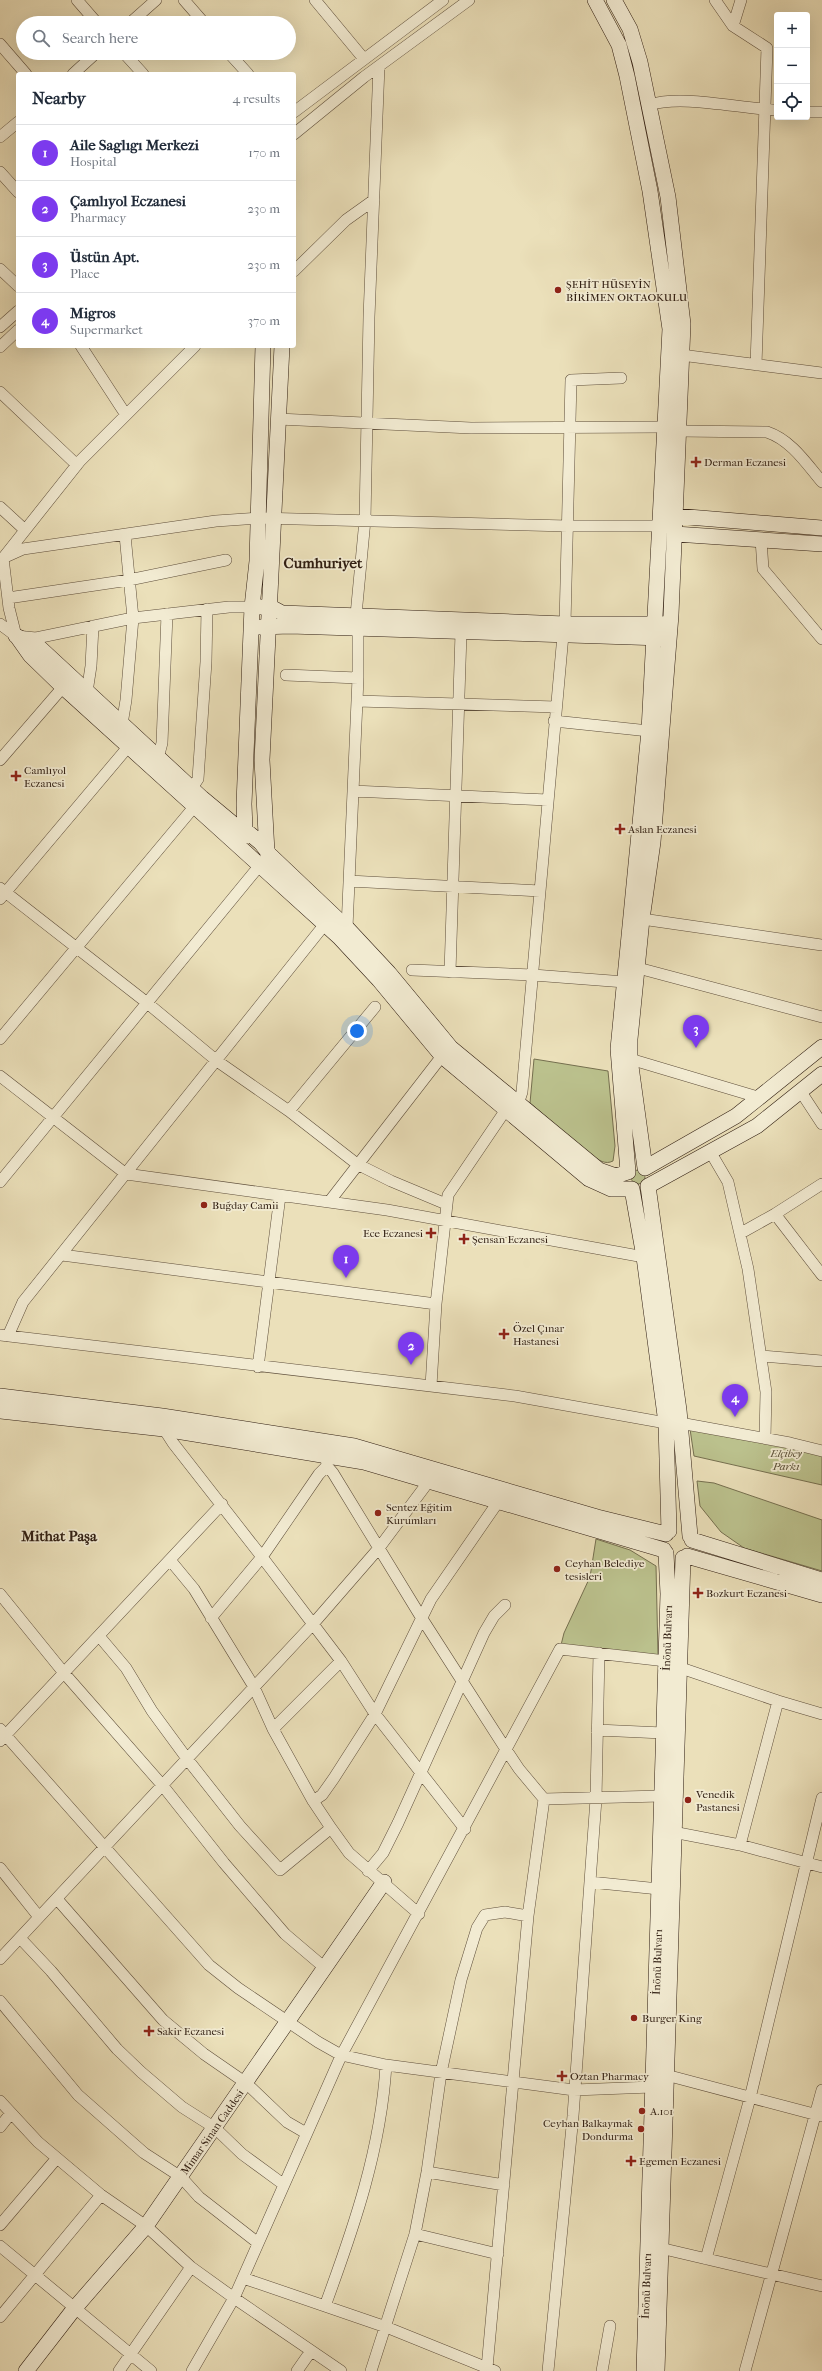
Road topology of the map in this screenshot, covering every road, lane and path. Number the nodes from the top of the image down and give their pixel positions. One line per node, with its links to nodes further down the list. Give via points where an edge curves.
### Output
1 (77, 0): 11 (street)
2 (156, 0): 12 (street)
3 (184, 0): 13 (street)
4 (315, 0): 16 (street)
5 (469, 0): 20 (street)
6 (595, 0): 33 (street, via 619,45)
7 (614, 0): 25 (street, via 630,29)
8 (715, 0): 14 (street)
9 (741, 0): 14 (street)
10 (440, 1): 16 (street)
11 (91, 16)
12 (138, 16)
13 (198, 16)
14 (733, 26): 27 (street, via 767,48)
15 (0, 44): 21 (street)
16 (364, 59): 26 (street)
17 (88, 60): 22 (street)
18 (130, 60): 23 (street)
19 (236, 60): 24 (street)
20 (379, 66): 34 (street); 39 (street)
21 (24, 72)
22 (75, 72)
23 (141, 72)
24 (246, 72)
25 (649, 105): 27 (street, via 658,102 702,103); 31 (street)
26 (296, 110)
27 (763, 110): 28 (street); 52 (street, via 763,210)
28 (774, 110)
29 (810, 112): 30 (street)
30 (822, 112)
31 (652, 121): 33 (street); 37 (street)
32 (16, 124): 35 (street)
33 (637, 125): 37 (street)
34 (296, 132)
35 (0, 138)
36 (0, 172): 38 (street)
37 (655, 176): 51 (street, via 668,197 683,324); 60 (street, via 670,329)
38 (16, 190)
39 (374, 200): 41 (street, via 346,220); 58 (street)
40 (0, 269): 42 (street)
41 (296, 269)
42 (16, 284)
43 (16, 313): 44 (street)
44 (0, 326)
45 (16, 332): 46 (street)
46 (0, 347)
47 (82, 348): 56 (street)
48 (193, 348): 56 (street)
49 (263, 348): 65 (street)
50 (282, 348): 57 (street)
51 (681, 355): 52 (street); 60 (street)
52 (756, 365): 53 (street)
53 (822, 373)
54 (621, 378): 59 (street, via 571,380)
55 (0, 392): 61 (street)
56 (126, 415): 61 (street)
57 (278, 420): 58 (street); 66 (street)
58 (367, 423): 59 (street, via 471,428); 67 (street)
59 (571, 427): 60 (street); 68 (street)
60 (672, 429): 62 (street, via 767,432 777,435 785,440); 64 (street); 69 (street)
61 (78, 465): 71 (street)
62 (822, 482)
63 (0, 507): 71 (street)
64 (676, 516): 70 (street); 72 (street)
65 (258, 518): 66 (street); 73 (street, via 216,521); 81 (street)
66 (274, 519): 67 (street); 80 (street)
67 (365, 520): 68 (street); 85 (street)
68 (568, 526): 69 (street); 90 (street)
69 (661, 526): 91 (street)
70 (822, 528)
71 (25, 530): 76 (street)
72 (675, 534): 74 (street); 92 (street)
73 (125, 535): 76 (street, via 23,549); 78 (street)
74 (761, 540): 75 (street); 95 (street, via 763,569)
75 (822, 544)
76 (1, 560): 79 (street)
77 (226, 560): 78 (street)
78 (129, 580): 79 (street); 84 (street)
79 (8, 598): 94 (street)
80 (269, 606): 81 (street); 85 (street, via 282,613); 89 (street)
81 (252, 607): 82 (street); 88 (street)
82 (207, 610): 83 (street); 109 (street, via 198,779)
83 (167, 614): 84 (street); 107 (street, via 162,743)
84 (133, 618): 87 (street); 104 (street)
85 (357, 622): 89 (street); 90 (street); 93 (street); 97 (street)
86 (0, 624): 94 (street)
87 (93, 626): 94 (street, via 36,638); 99 (street)
88 (251, 627): 89 (street); 114 (street)
89 (269, 628): 116 (street, via 262,760)
90 (564, 629): 91 (street); 93 (street); 102 (street)
91 (654, 630): 92 (street); 105 (street)
92 (670, 631): 122 (street, via 654,842)
93 (461, 633): 101 (street)
94 (16, 636): 98 (street, via 30,655); 99 (street, via 39,647)
95 (822, 639)
96 (286, 675): 97 (street)
97 (358, 678): 100 (street)
98 (63, 687): 106 (street); 108 (street)
99 (87, 692): 104 (street)
100 (358, 701): 101 (street); 110 (street)
101 (458, 703): 102 (street); 111 (street)
102 (556, 707): 103 (street)
103 (554, 721): 105 (street); 112 (street)
104 (122, 724): 107 (street)
105 (649, 731): 131 (street)
106 (128, 747): 113 (street); 121 (street)
107 (158, 758): 109 (street)
108 (0, 760)
109 (192, 788): 114 (street, via 232,824)
110 (353, 791): 111 (street); 118 (street)
111 (456, 797): 112 (street); 119 (street)
112 (548, 800): 120 (street)
113 (194, 807): 115 (street); 126 (street)
114 (245, 830): 115 (street); 116 (street)
115 (240, 848): 117 (street)
116 (267, 851): 117 (street, via 265,860); 124 (street)
117 (260, 865): 123 (street); 132 (street)
118 (349, 881): 119 (street); 124 (street)
119 (453, 885): 120 (street); 129 (street)
120 (540, 892): 130 (street)
121 (2, 893): 126 (street)
122 (642, 919): 125 (street); 127 (street)
123 (325, 924): 137 (street, via 379,980); 139 (street)
124 (348, 928): 144 (street, via 389,972 451,1048)
125 (822, 945)
126 (76, 947): 132 (street); 135 (street)
127 (638, 968): 134 (street); 138 (street)
128 (412, 970): 129 (street)
129 (450, 972): 130 (street)
130 (533, 975): 131 (street); 144 (street, via 522,1092)
131 (625, 982): 151 (street, via 618,1049)
132 (146, 1002): 139 (street); 146 (street)
133 (375, 1007): 145 (street)
134 (822, 1017)
135 (0, 1039)
136 (822, 1047): 143 (street)
137 (442, 1056): 144 (street); 149 (street)
138 (630, 1059): 143 (street); 150 (street)
139 (217, 1060): 145 (street); 152 (street)
140 (822, 1074): 142 (street)
141 (0, 1076): 146 (street)
142 (802, 1092): 147 (street); 148 (street, via 757,1126)
143 (761, 1098): 150 (street, via 736,1116)
144 (512, 1107): 151 (street, via 599,1170 616,1176); 156 (street, via 589,1179 611,1189); 159 (street, via 448,1195)
145 (289, 1111): 149 (street)
146 (54, 1117): 152 (street); 153 (street)
147 (822, 1124)
148 (712, 1153): 155 (street); 162 (street, via 728,1182)
149 (357, 1164): 158 (street); 159 (street)
150 (645, 1168): 151 (street, via 634,1167); 155 (street, via 651,1178)
151 (628, 1172): 156 (street, via 626,1179)
152 (126, 1174): 157 (street); 163 (street)
153 (0, 1182)
154 (822, 1184): 160 (street)
155 (648, 1186): 156 (street, via 639,1191); 175 (street)
156 (632, 1189): 164 (street)
157 (280, 1196): 158 (street); 166 (street)
158 (329, 1202): 161 (street)
159 (446, 1204): 161 (street)
160 (775, 1214): 162 (street); 165 (street)
161 (444, 1220): 164 (street); 167 (street)
162 (741, 1233): 169 (street)
163 (62, 1255): 166 (street); 168 (street, via 23,1302)
164 (644, 1258): 175 (street)
165 (822, 1275)
166 (270, 1283): 167 (street); 171 (street)
167 (436, 1304): 172 (street)
168 (4, 1336): 171 (street)
169 (761, 1356): 170 (street); 177 (street, via 766,1392)
170 (822, 1360)
171 (258, 1366): 172 (street)
172 (431, 1386): 175 (street, via 515,1396)
173 (0, 1396): 184 (street, via 162,1416 354,1446 597,1517)
174 (0, 1411): 176 (street)
175 (673, 1423): 177 (street); 184 (street); 185 (street)
176 (164, 1429): 180 (street); 183 (street)
177 (765, 1438): 179 (street)
178 (822, 1441): 179 (street)
179 (817, 1450)
180 (326, 1460): 181 (street, via 364,1462); 186 (street); 188 (street)
181 (429, 1481): 182 (street); 186 (street)
182 (498, 1502): 187 (street); 195 (street, via 431,1598)
183 (222, 1504): 188 (street); 190 (street)
184 (668, 1533): 185 (street, via 678,1529); 187 (street, via 663,1542)
185 (691, 1538): 189 (street, via 692,1549); 191 (street)
186 (379, 1548): 195 (street); 197 (street)
187 (665, 1551): 189 (street, via 674,1558); 201 (street, İnönü Bulvarı)
188 (262, 1557): 196 (street); 197 (street)
189 (685, 1557): 193 (street); 201 (street, İnönü Bulvarı)
190 (170, 1560): 196 (street, via 194,1589); 198 (street)
191 (822, 1580)
192 (0, 1594): 202 (street)
193 (822, 1595)
194 (505, 1605): 203 (street, via 494,1616 484,1633)
195 (421, 1617): 203 (street); 206 (street)
196 (211, 1618): 204 (street)
197 (313, 1624): 200 (street); 204 (street)
198 (99, 1636): 202 (street); 213 (street, via 126,1668 152,1711)
199 (599, 1653): 201 (street); 209 (street); 212 (street, via 560,1649)
200 (341, 1661): 206 (street); 208 (street)
201 (672, 1664): 205 (street); 210 (street, İnönü Bulvarı); 223 (street, İnönü Bulvarı)
202 (64, 1673): 211 (street); 215 (street)
203 (462, 1681): 212 (street); 214 (street)
204 (254, 1687): 208 (street); 213 (street)
205 (778, 1701): 207 (street); 224 (street)
206 (375, 1714): 214 (street); 220 (street, via 322,1795)
207 (822, 1714)
208 (273, 1729): 220 (street)
209 (597, 1730): 210 (street); 219 (street)
210 (663, 1733): 216 (street, İnönü Bulvarı)
211 (2, 1735): 225 (street)
212 (506, 1750): 218 (street); 222 (street)
213 (188, 1760): 215 (street); 221 (street, via 240,1826 280,1870)
214 (420, 1771): 222 (street); 229 (street, via 383,1853)
215 (163, 1786): 225 (street); 239 (street, via 285,1934)
216 (661, 1796): 219 (street); 232 (street, İnönü Bulvarı)
217 (822, 1798): 226 (street)
218 (544, 1799): 219 (street); 235 (street)
219 (596, 1799): 231 (street)
220 (313, 1801): 221 (street)
221 (331, 1828): 229 (street, via 349,1853)
222 (464, 1829): 234 (street)
223 (673, 1832): 224 (street); 245 (street, İnönü Bulvarı)
224 (740, 1845): 226 (street)
225 (105, 1848): 233 (street); 241 (street, via 209,1965)
226 (807, 1862): 227 (street); 251 (street)
227 (822, 1867)
228 (0, 1868): 236 (street)
229 (368, 1872): 230 (street)
230 (384, 1882): 234 (street); 239 (street, Mimar Sinan Caddesi)
231 (590, 1882): 232 (street); 249 (street)
232 (659, 1889): 248 (street, İnönü Bulvarı)
233 (57, 1899): 236 (street); 247 (street, via 163,2020 204,2054)
234 (419, 1914): 242 (street)
235 (528, 1916): 244 (street, via 505,1912 485,1915 477,1928 461,1980); 246 (street)
236 (39, 1917): 237 (street)
237 (20, 1938): 238 (street); 256 (street, via 117,2049 182,2107)
238 (0, 1959)
239 (325, 1968): 241 (street, Mimar Sinan Caddesi)
240 (0, 2001): 260 (street, via 78,2095 144,2152)
241 (288, 2022): 242 (street); 247 (street, Mimar Sinan Caddesi)
242 (341, 2055): 243 (street); 257 (street)
243 (386, 2065): 244 (street); 278 (street, via 384,2103 362,2202)
244 (441, 2073): 246 (street); 259 (street)
245 (666, 2075): 251 (street); 269 (street, İnönü Bulvarı)
246 (512, 2081): 249 (street); 262 (street)
247 (246, 2083): 256 (street, Mimar Sinan Caddesi); 257 (street, via 287,2122)
248 (652, 2087): 249 (street); 295 (street, İnönü Bulvarı)
249 (574, 2090): 293 (street)
250 (822, 2090): 254 (street)
251 (750, 2098): 254 (street); 271 (street)
252 (0, 2101): 253 (street)
253 (11, 2113): 255 (street); 258 (street)
254 (819, 2115): 273 (street)
255 (0, 2127)
256 (215, 2128): 260 (street, Mimar Sinan Caddesi); 261 (street, via 242,2154)
257 (306, 2133): 261 (street)
258 (57, 2158): 263 (street); 264 (street)
259 (427, 2172): 262 (street); 266 (street)
260 (181, 2177): 265 (street, Mimar Sinan Caddesi); 267 (street, via 199,2197)
261 (283, 2184): 267 (street)
262 (504, 2185): 270 (street)
263 (101, 2195): 265 (street); 274 (street)
264 (0, 2225)
265 (146, 2226): 272 (street); 279 (street, Mimar Sinan Caddesi)
266 (415, 2234): 270 (street); 282 (street)
267 (258, 2243): 275 (street)
268 (0, 2246): 274 (street)
269 (660, 2248): 271 (street); 296 (street, İnönü Bulvarı)
270 (498, 2254): 285 (street)
271 (706, 2259): 273 (street)
272 (191, 2267): 277 (street); 284 (street)
273 (772, 2273): 276 (street); 297 (street)
274 (34, 2274): 279 (street); 280 (street)
275 (242, 2278): 277 (street); 278 (street)
276 (822, 2286)
277 (234, 2298): 283 (street); 289 (street)
278 (325, 2306): 282 (street)
279 (74, 2309): 284 (street); 286 (street, Mimar Sinan Caddesi)
280 (0, 2317)
281 (610, 2326): 294 (street)
282 (386, 2327): 285 (street); 292 (street)
283 (311, 2351): 290 (street); 291 (street)
284 (132, 2354): 287 (street); 288 (street)
285 (491, 2369)
286 (26, 2371)
287 (119, 2371)
288 (151, 2371)
289 (192, 2371)
290 (297, 2371)
291 (341, 2371)
292 (371, 2371)
293 (548, 2371)
294 (602, 2371)
295 (644, 2371)
296 (657, 2371)
297 (744, 2371)

